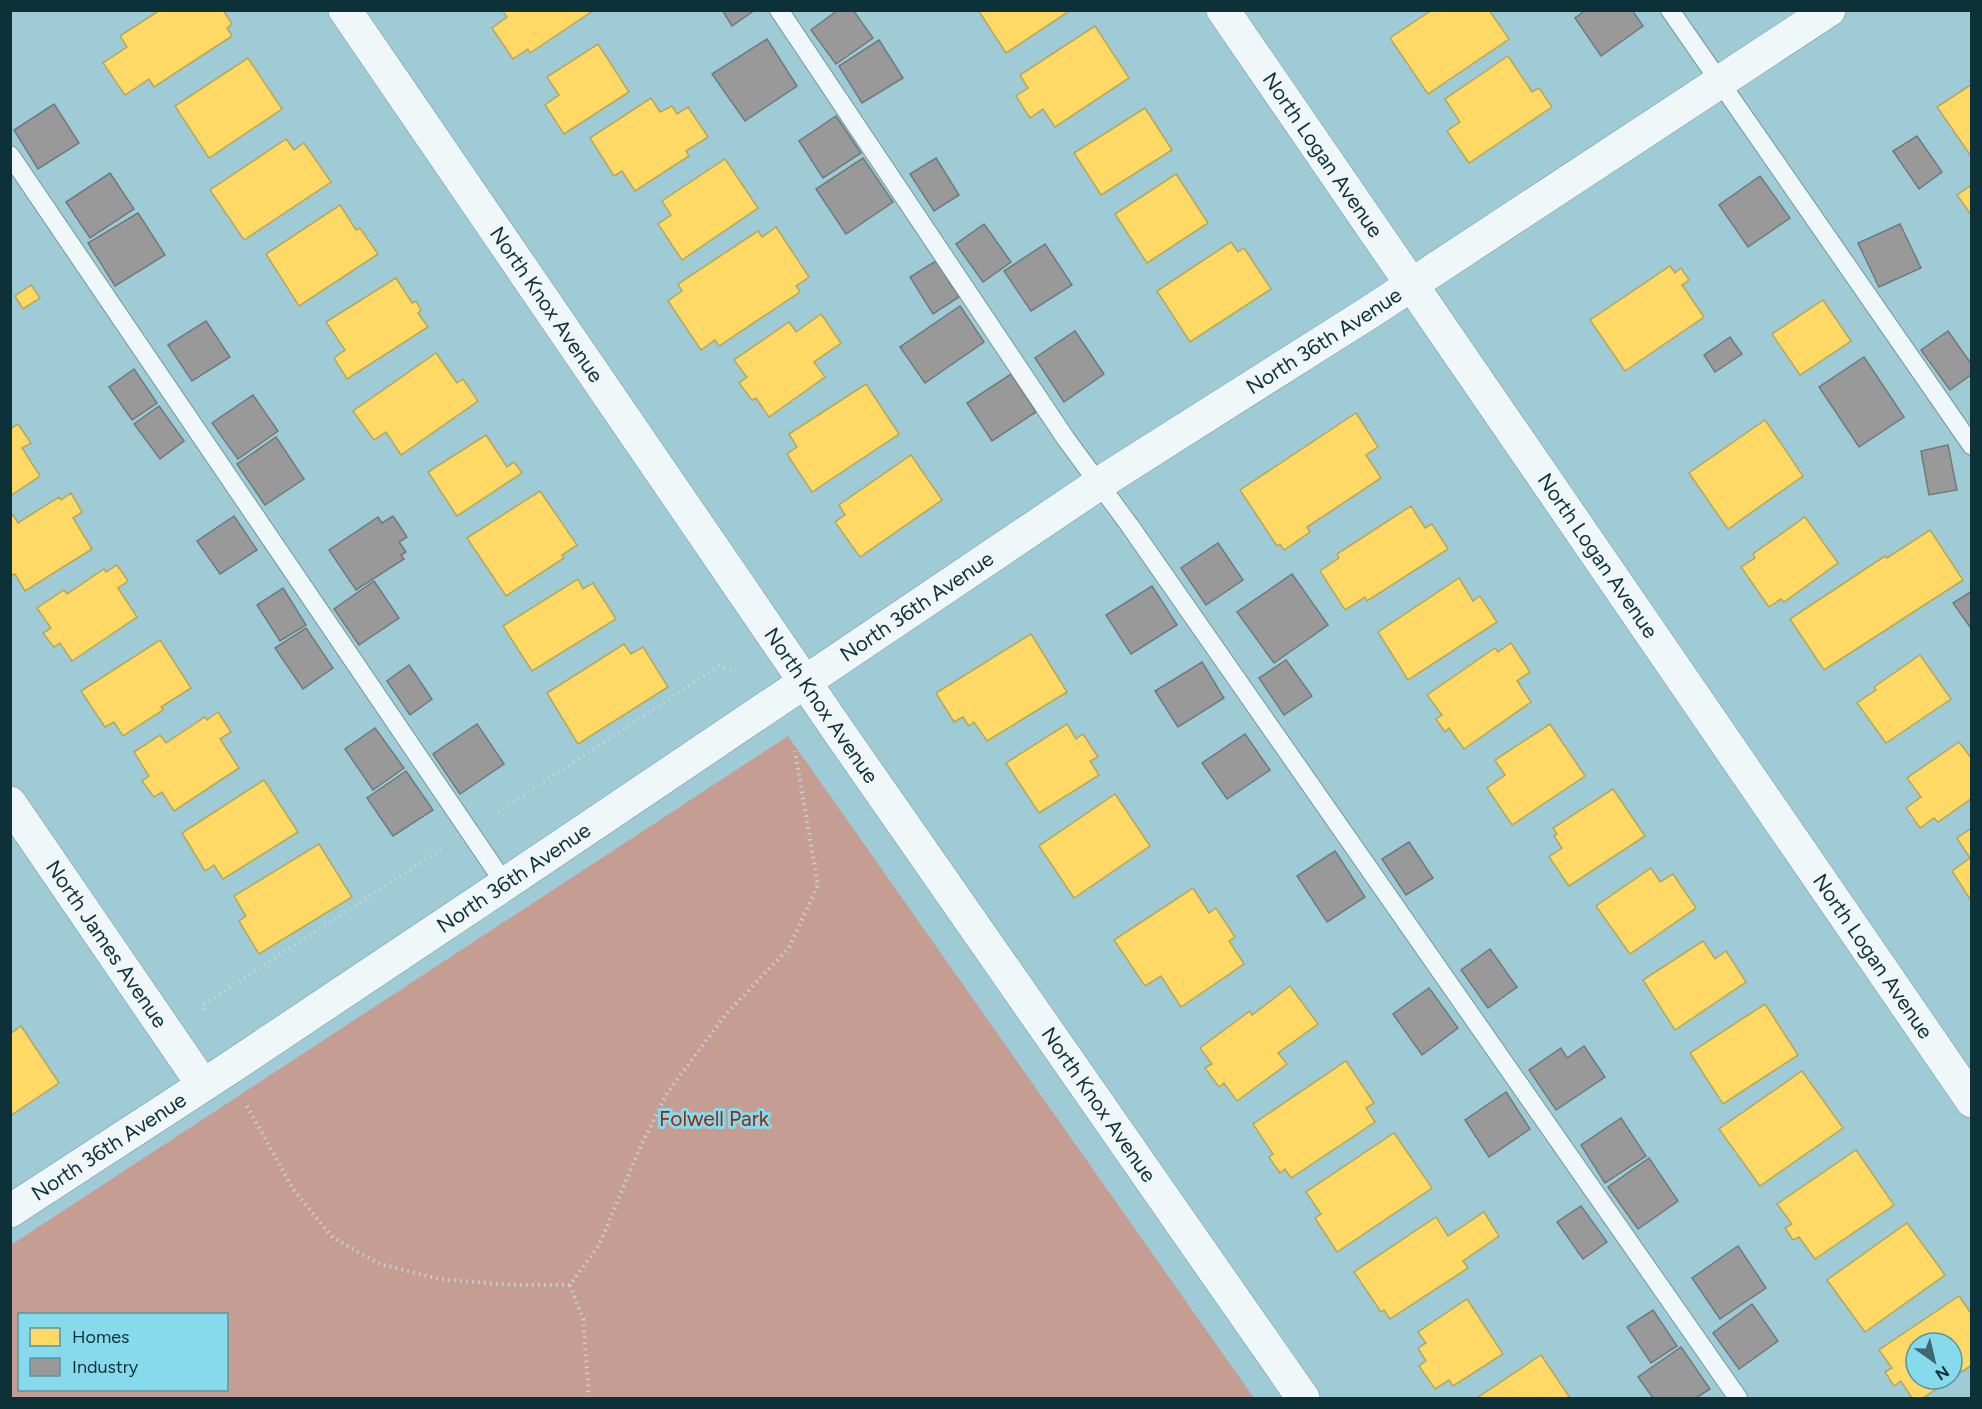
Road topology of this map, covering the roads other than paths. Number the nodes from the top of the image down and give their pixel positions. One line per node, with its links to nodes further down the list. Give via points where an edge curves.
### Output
1 (345, 10): 11 (street, North Knox Avenue)
2 (779, 10): 10 (lane, via 1066,439)
3 (1223, 10): 8 (street, North Logan Avenue)
4 (1671, 10): 6 (lane)
5 (1829, 10): 6 (street, North 36th Avenue)
6 (1720, 81): 8 (street, North 36th Avenue); 9 (lane)
7 (10, 155): 13 (lane)
8 (1411, 286): 10 (street, North 36th Avenue); 15 (street, North Logan Avenue)
9 (1971, 446)
10 (1100, 483): 11 (street, North 36th Avenue); 18 (lane)
11 (805, 682): 13 (street, North 36th Avenue); 17 (street, North Knox Avenue)
12 (10, 803): 14 (street, North James Avenue)
13 (505, 884): 14 (street, North 36th Avenue)
14 (214, 1078): 16 (street, North 36th Avenue)
15 (1971, 1101)
16 (10, 1211)
17 (1302, 1398)
18 (1738, 1398)

